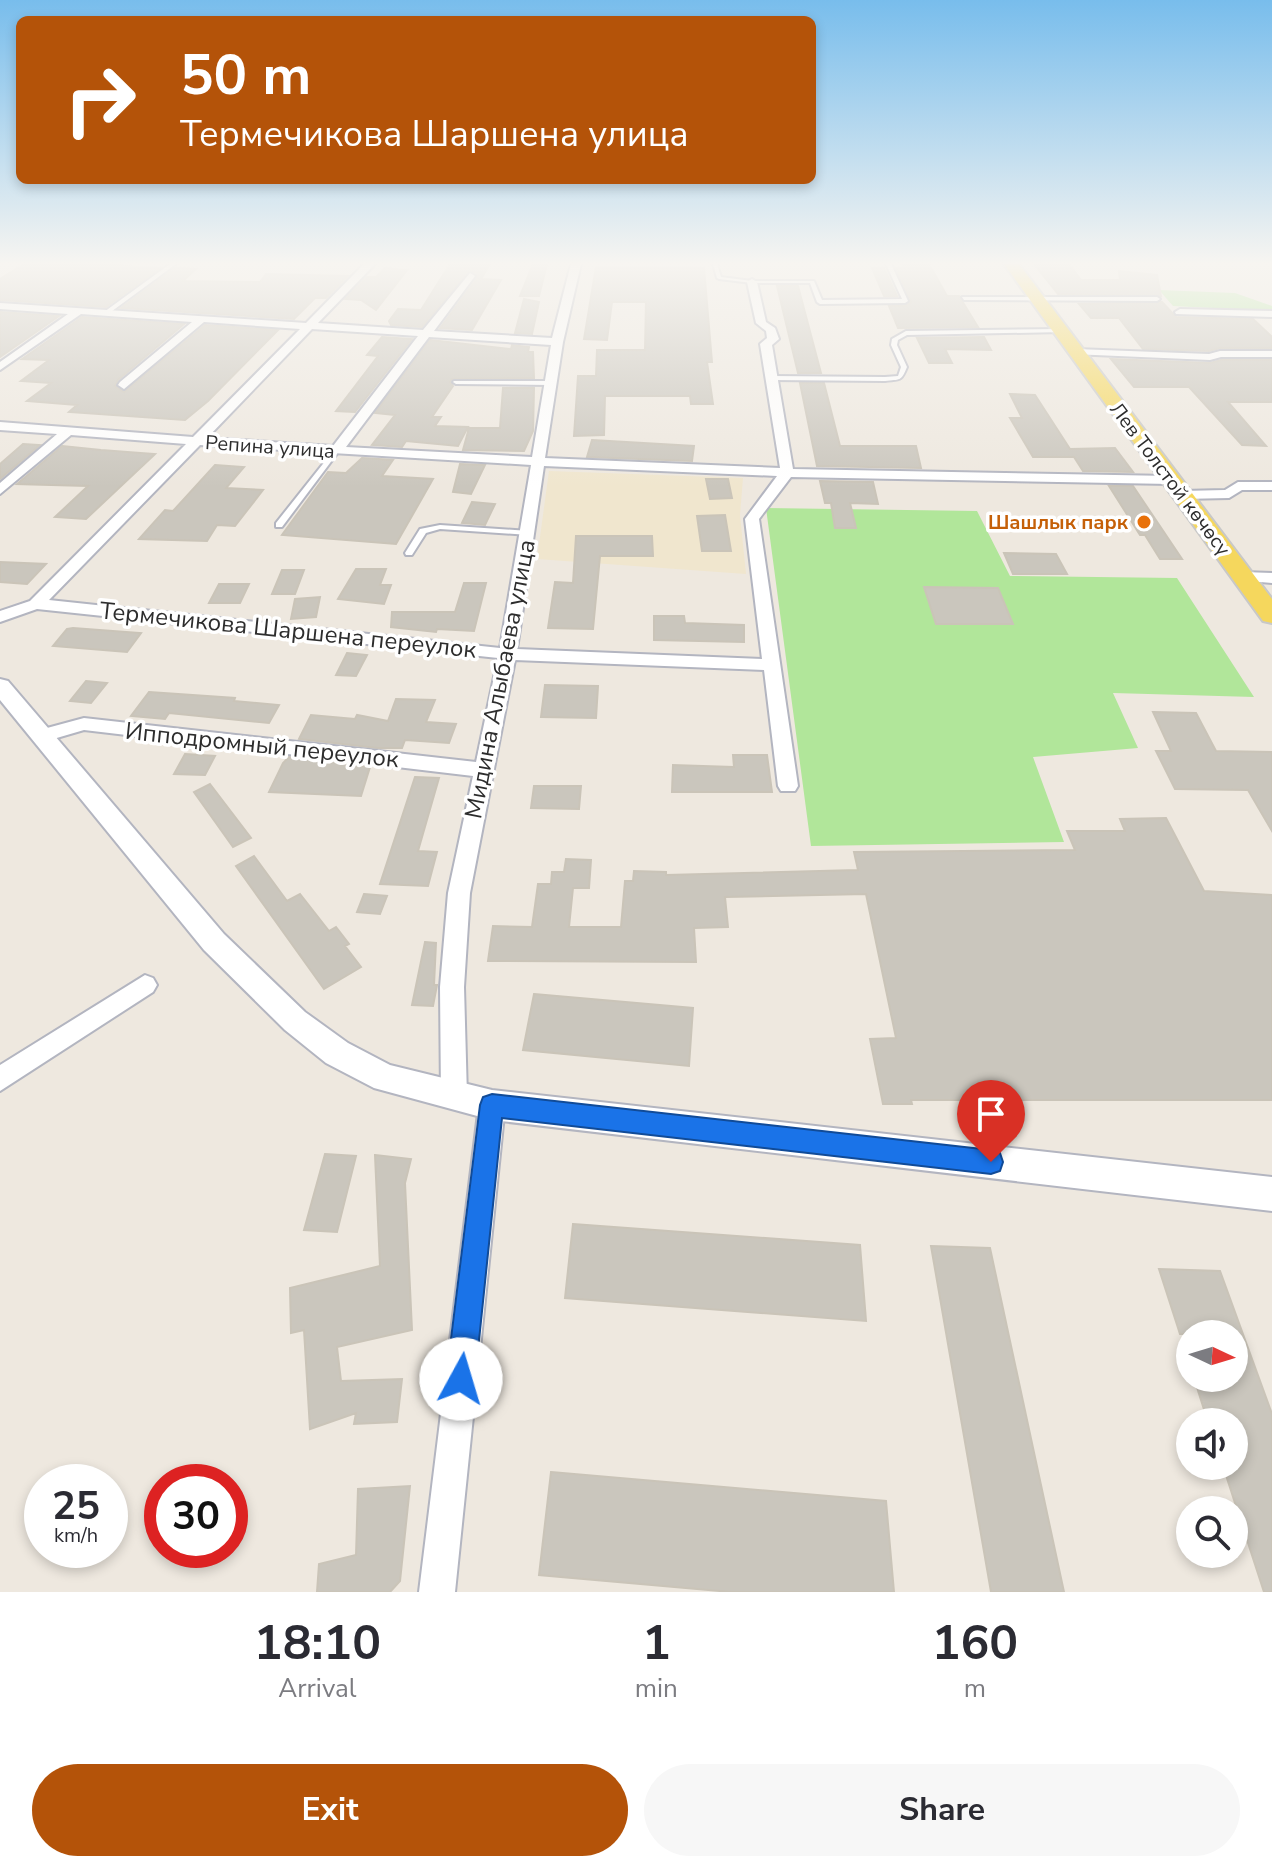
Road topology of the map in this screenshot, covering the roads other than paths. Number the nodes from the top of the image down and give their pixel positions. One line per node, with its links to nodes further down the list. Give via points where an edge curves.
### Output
1 (40, 338): 13 (street)
2 (179, 338): 17 (street)
3 (298, 338): 20 (street)
4 (423, 338): 21 (street)
5 (503, 338): 10 (street)
6 (558, 338): 10 (street, Мидина Алыбаева улица)
7 (773, 338): 14 (street, via 766,344)
8 (897, 338): 14 (lane, via 894,345 904,367 900,377)
9 (1066, 338): 11 (main road, Лев Толстой көчөсү)
10 (557, 342): 16 (street, Мидина Алыбаева улица)
11 (1076, 352): 12 (street); 25 (main road, Лев Толстой көчөсү)
12 (1272, 354)
13 (0, 367)
14 (772, 378): 23 (street)
15 (456, 382): 16 (lane)
16 (551, 383): 22 (street, Мидина Алыбаева улица)
17 (124, 385)
18 (0, 426): 19 (street, Репина улица)
19 (68, 431): 20 (street, Репина улица); 26 (street)
20 (198, 442): 21 (street, Репина улица); 32 (street)
21 (336, 451): 22 (street, Репина улица); 27 (lane)
22 (540, 462): 23 (street, Репина улица); 28 (street, Мидина Алыбаева улица)
23 (787, 472): 25 (street, Репина улица); 36 (street, via 752,519)
24 (1272, 486): 25 (street, Репина улица, via 1238,486 1229,494)
25 (1176, 488): 30 (main road, Лев Толстой көчөсү)
26 (0, 490)
27 (279, 525)
28 (529, 533): 29 (lane, via 440,527 423,531); 35 (street, Мидина Алыбаева улица)
29 (409, 553)
30 (1243, 577): 31 (street); 33 (main road, Лев Толстой көчөсү)
31 (1272, 578)
32 (36, 604): 34 (street, Термечикова Шаршена переулок); 35 (street, Термечикова Шаршена переулок)
33 (1272, 616)
34 (0, 617)
35 (508, 654): 36 (street, Термечикова Шаршена переулок); 39 (street, Мидина Алыбаева улица)
36 (770, 665): 40 (street)
37 (0, 686): 38 (street)
38 (43, 736): 39 (street, Ипподромный переулок, via 84,724); 43 (street, via 214,942 295,1021 337,1053 385,1078)
39 (483, 770): 43 (street, Мидина Алыбаева улица, via 459,893 452,987)
40 (788, 786)
41 (145, 985): 42 (street)
42 (0, 1079)
43 (454, 1097): 44 (street)
44 (492, 1105): 45 (street); 46 (street)
45 (1272, 1194)
46 (437, 1592)

